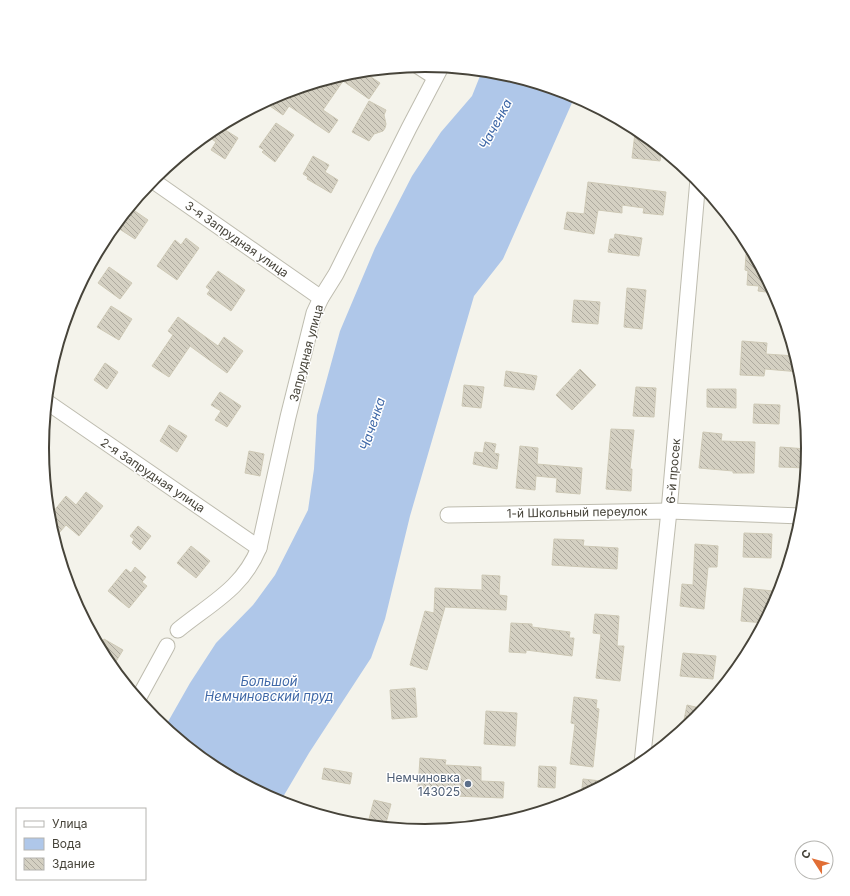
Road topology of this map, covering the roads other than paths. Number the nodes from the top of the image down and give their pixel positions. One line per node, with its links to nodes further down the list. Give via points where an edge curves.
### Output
1 (438, 72): 4 (street, Запрудная улица, via 336,274)
2 (157, 184): 4 (street, 3-я Запрудная улица)
3 (697, 189): 6 (street, 6-й просек)
4 (321, 298): 9 (street, Запрудная улица, via 314,313 288,417)
5 (51, 405): 9 (street, 2-я Запрудная улица)
6 (669, 511): 7 (street, 1-й Школьный переулок); 8 (street, 1-й Школьный переулок); 13 (street, 6-й просек)
7 (448, 515)
8 (795, 516)
9 (259, 548): 10 (street, Запрудная улица, via 242,578 226,594)
10 (178, 630)
11 (167, 646): 12 (street)
12 (141, 694)
13 (643, 754)

